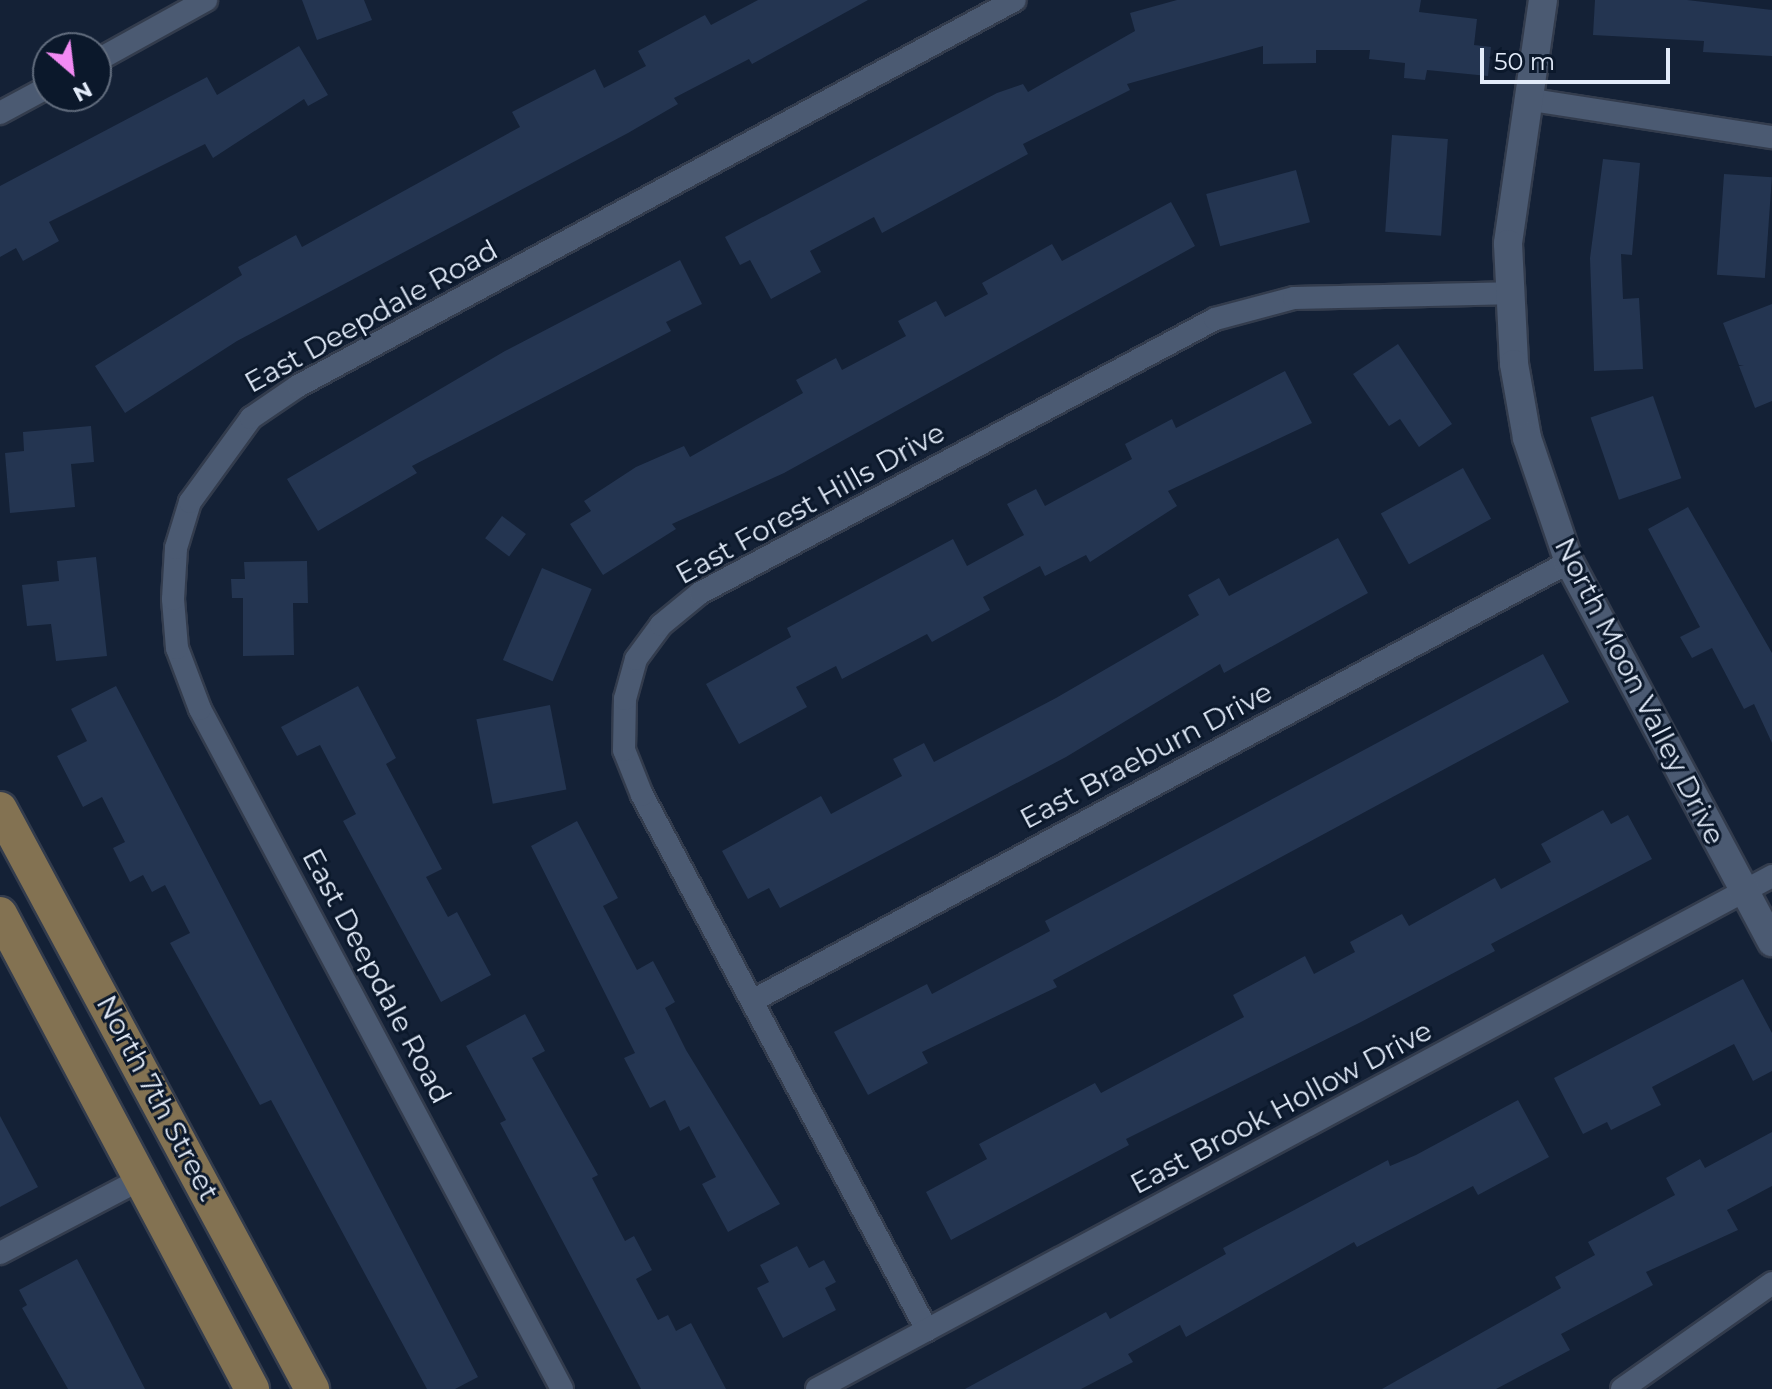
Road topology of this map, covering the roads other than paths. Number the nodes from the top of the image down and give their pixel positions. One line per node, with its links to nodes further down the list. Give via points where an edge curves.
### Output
1 (206, 0): 4 (street)
2 (1015, 0): 23 (street, East Deepdale Road, via 298,386 251,418 190,502 176,548 173,599 177,648 200,709)
3 (1543, 0): 6 (street, North Moon Valley Drive)
4 (112, 52)
5 (32, 96): 7 (street)
6 (1526, 99): 8 (street); 9 (street, North Moon Valley Drive, via 1512,196)
7 (0, 113)
8 (1772, 137)
9 (1508, 293): 10 (street, North Moon Valley Drive, via 1527,438); 16 (street, East Forest Hills Drive, via 1307,297 1215,319 700,593 661,625 636,659 625,699 624,750)
10 (1569, 562): 13 (street, North Moon Valley Drive); 16 (street, East Braeburn Drive)
11 (0, 809): 22 (main road, North 7th Street)
12 (1772, 876): 13 (street, East Brook Hollow Drive)
13 (1744, 891): 15 (street, North Moon Valley Drive); 20 (street, East Brook Hollow Drive)
14 (0, 914): 17 (main road, North 7th Street)
15 (1772, 942)
16 (752, 1001): 20 (street, East Forest Hills Drive)
17 (141, 1179): 18 (street); 21 (main road, North 7th Street)
18 (0, 1253)
19 (1772, 1283): 25 (street)
20 (927, 1330): 24 (street, East Brook Hollow Drive)
21 (252, 1389)
22 (312, 1389)
23 (562, 1389)
24 (817, 1389)
25 (1622, 1389)

